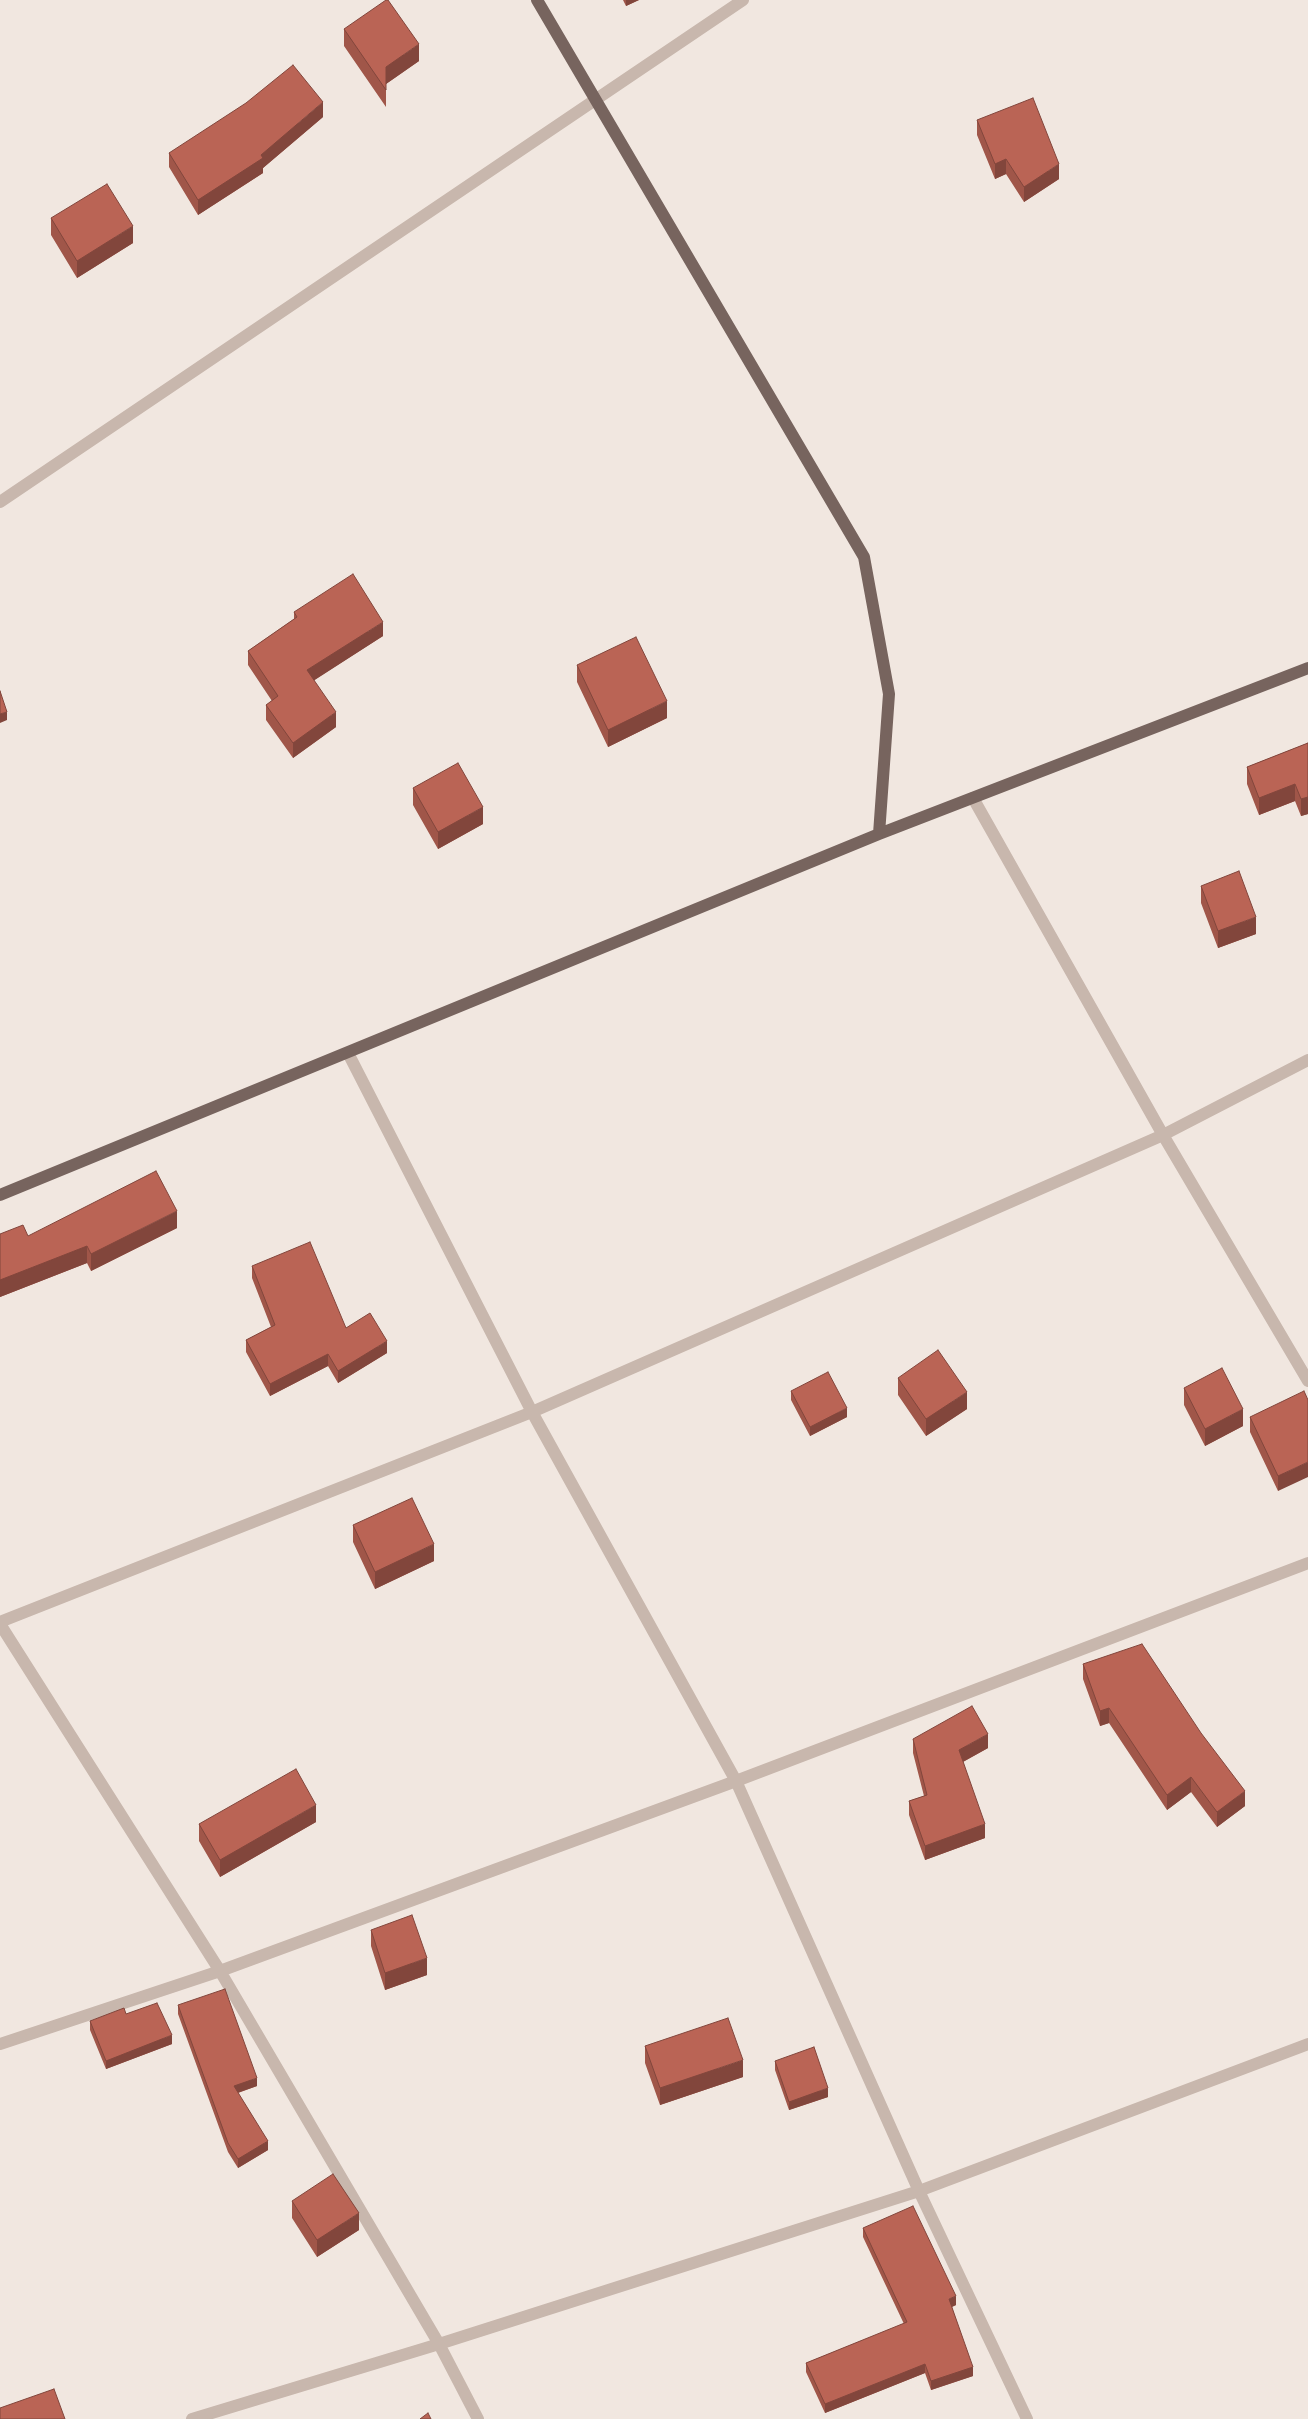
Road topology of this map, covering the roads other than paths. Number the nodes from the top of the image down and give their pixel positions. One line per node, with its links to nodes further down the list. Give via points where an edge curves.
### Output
1 (537, 0): 3 (main road)
2 (743, 0): 3 (street)
3 (596, 100): 4 (street); 7 (main road, via 864,557 889,694)
4 (0, 502)
5 (1308, 668): 6 (main road)
6 (973, 798): 7 (main road); 10 (street)
7 (879, 834): 8 (main road)
8 (348, 1052): 11 (main road); 13 (street)
9 (1308, 1060): 10 (street)
10 (1163, 1135): 12 (street); 13 (street)
11 (0, 1195)
12 (1308, 1381)
13 (532, 1412): 15 (street); 16 (street)
14 (1308, 1563): 16 (street)
15 (0, 1623): 17 (street)
16 (736, 1781): 17 (street); 20 (street)
17 (220, 1971): 18 (street); 21 (street)
18 (0, 2044)
19 (1308, 2044): 20 (street)
20 (919, 2191): 21 (street); 24 (street)
21 (438, 2344): 22 (street); 23 (street)
22 (192, 2419)
23 (478, 2419)
24 (1027, 2419)

